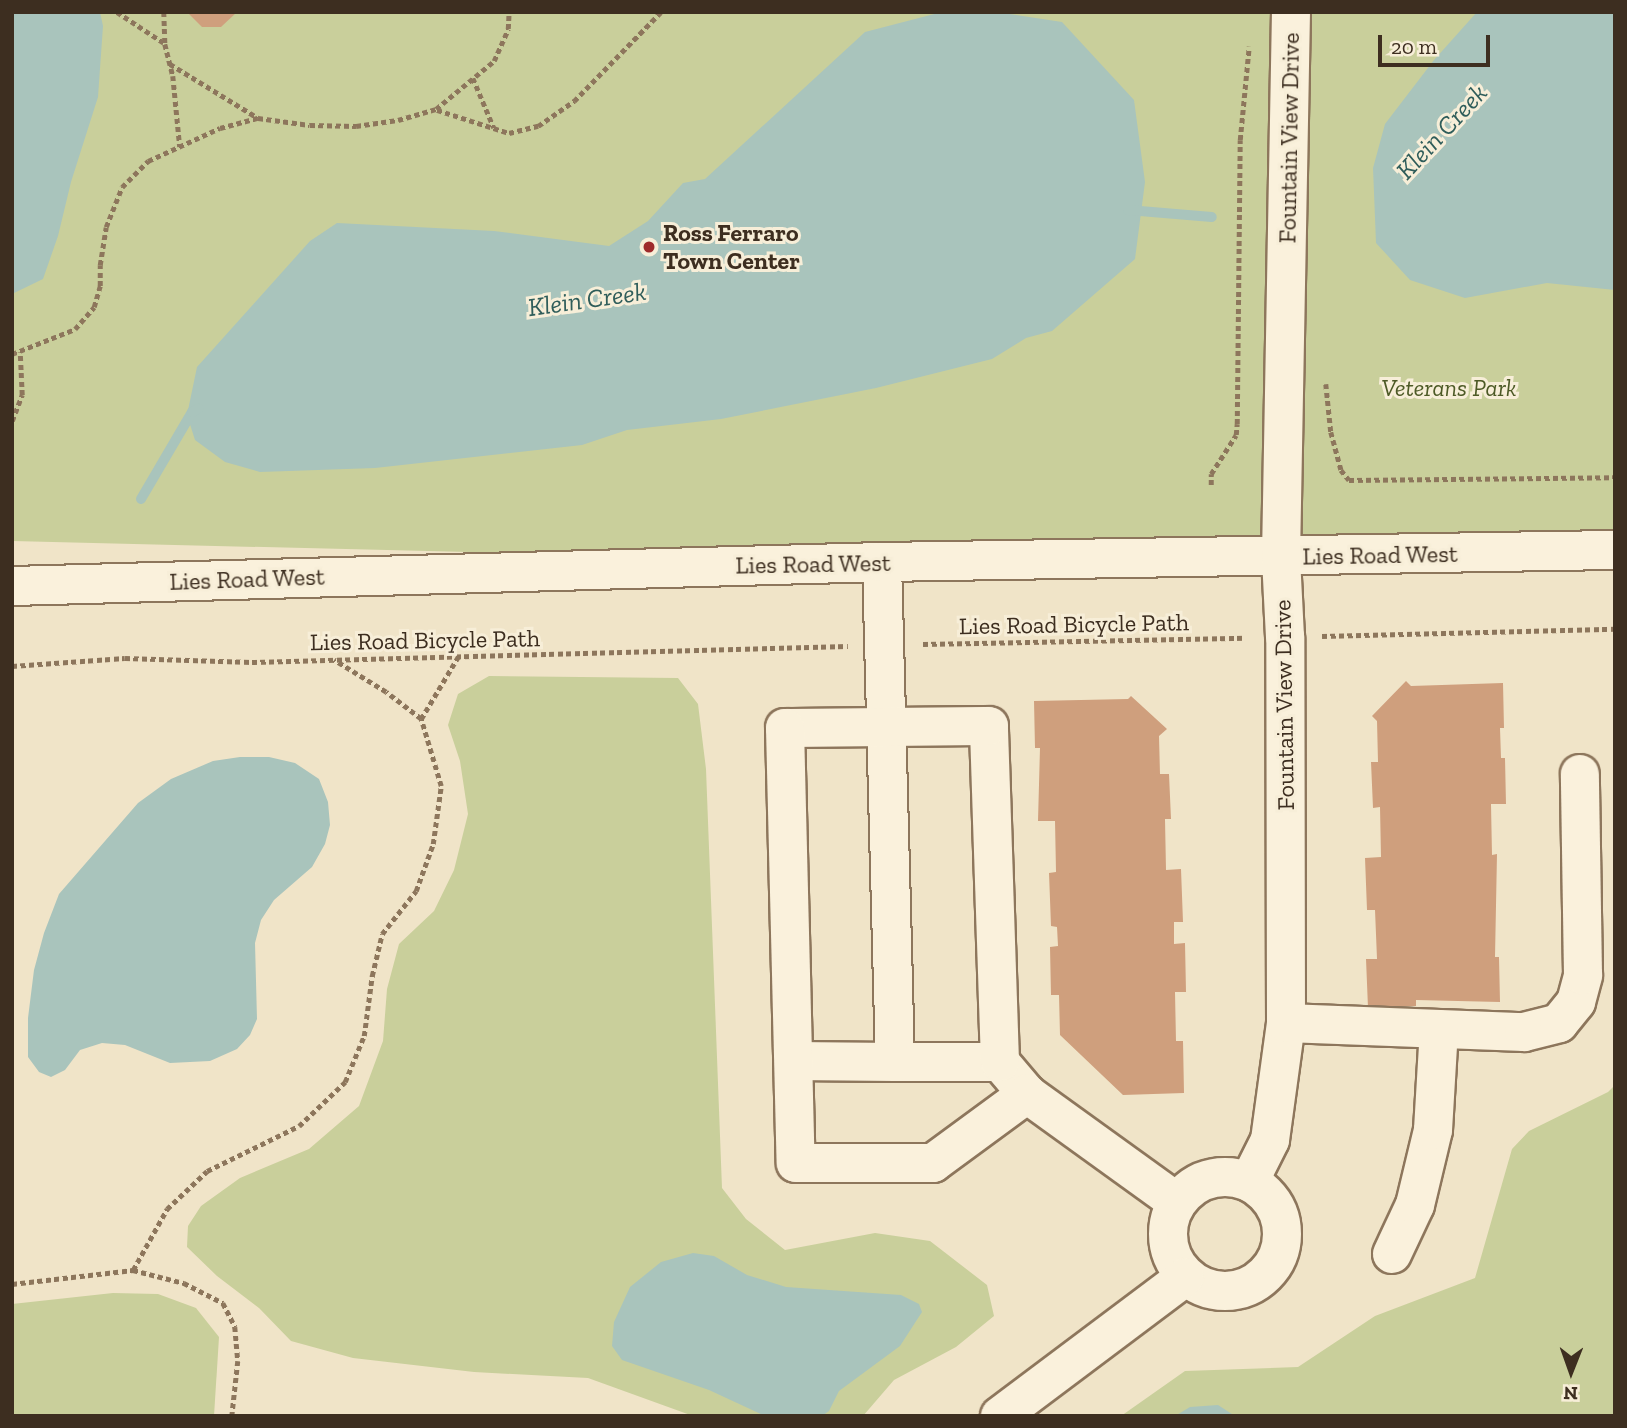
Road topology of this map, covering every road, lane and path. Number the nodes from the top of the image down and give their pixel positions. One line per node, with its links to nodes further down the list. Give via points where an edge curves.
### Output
1 (117, 12): 7 (path)
2 (164, 12): 7 (path)
3 (509, 12): 9 (path, via 508,29 494,61)
4 (661, 12): 12 (path, via 574,101 538,126 509,133)
5 (1291, 12): 21 (street, Fountain View Drive)
6 (1250, 38): 19 (path, via 1240,140 1237,424 1236,435 1211,474)
7 (165, 44): 8 (path)
8 (169, 64): 11 (path); 13 (path)
9 (473, 78): 10 (path); 12 (path)
10 (436, 110): 11 (path, via 356,125); 12 (path)
11 (258, 118): 13 (path, via 220,128)
12 (494, 129)
13 (180, 147): 14 (path, via 148,161 122,187 106,227 94,307 75,329)
14 (20, 352): 15 (path); 17 (path, via 22,395)
15 (12, 354)
16 (1326, 373): 18 (path, via 1331,432 1341,470 1349,480)
17 (12, 421)
18 (1615, 477)
19 (1211, 485)
20 (1615, 550): 21 (street, Lies Road West)
21 (1281, 557): 22 (street, Lies Road West); 35 (street, Fountain View Drive)
22 (882, 562): 23 (street, Lies Road West); 33 (street)
23 (12, 586)
24 (1615, 629): 25 (path)
25 (1364, 635)
26 (1216, 639): 27 (path, Lies Road Bicycle Path)
27 (932, 644)
28 (839, 646): 29 (path, Lies Road Bicycle Path)
29 (459, 656): 30 (path, Lies Road Bicycle Path); 32 (path)
30 (333, 659): 31 (path, Lies Road Bicycle Path, via 252,662 125,657); 32 (path)
31 (12, 666)
32 (421, 719): 44 (path, via 441,786 433,844 416,891 382,934 365,1036 345,1082 299,1126 207,1171 167,1209)
33 (886, 726): 37 (street, via 785,728); 38 (street); 39 (street, via 989,726)
34 (1580, 774): 36 (street, via 1585,946 1576,1002 1559,1023 1524,1032)
35 (1286, 1023): 36 (street); 41 (street, Fountain View Drive, via 1270,1140)
36 (1439, 1029): 43 (street, via 1433,1130 1415,1205)
37 (794, 1061): 38 (street); 40 (street, via 796,1163 933,1163)
38 (895, 1062): 39 (street)
39 (1000, 1062): 40 (street)
40 (1027, 1094): 42 (street)
41 (1249, 1182): 42 (street, via 1233,1177 1202,1182); 45 (street, via 1264,1192 1281,1223 1282,1241 1272,1266 1253,1285 1236,1291 1209,1290)
42 (1177, 1202): 45 (street, via 1167,1233 1175,1264)
43 (1392, 1254)
44 (133, 1270): 46 (path); 47 (path, via 184,1283 223,1303 235,1327 238,1362)
45 (1185, 1277): 48 (street)
46 (12, 1284)
47 (232, 1416)
48 (1000, 1416)

